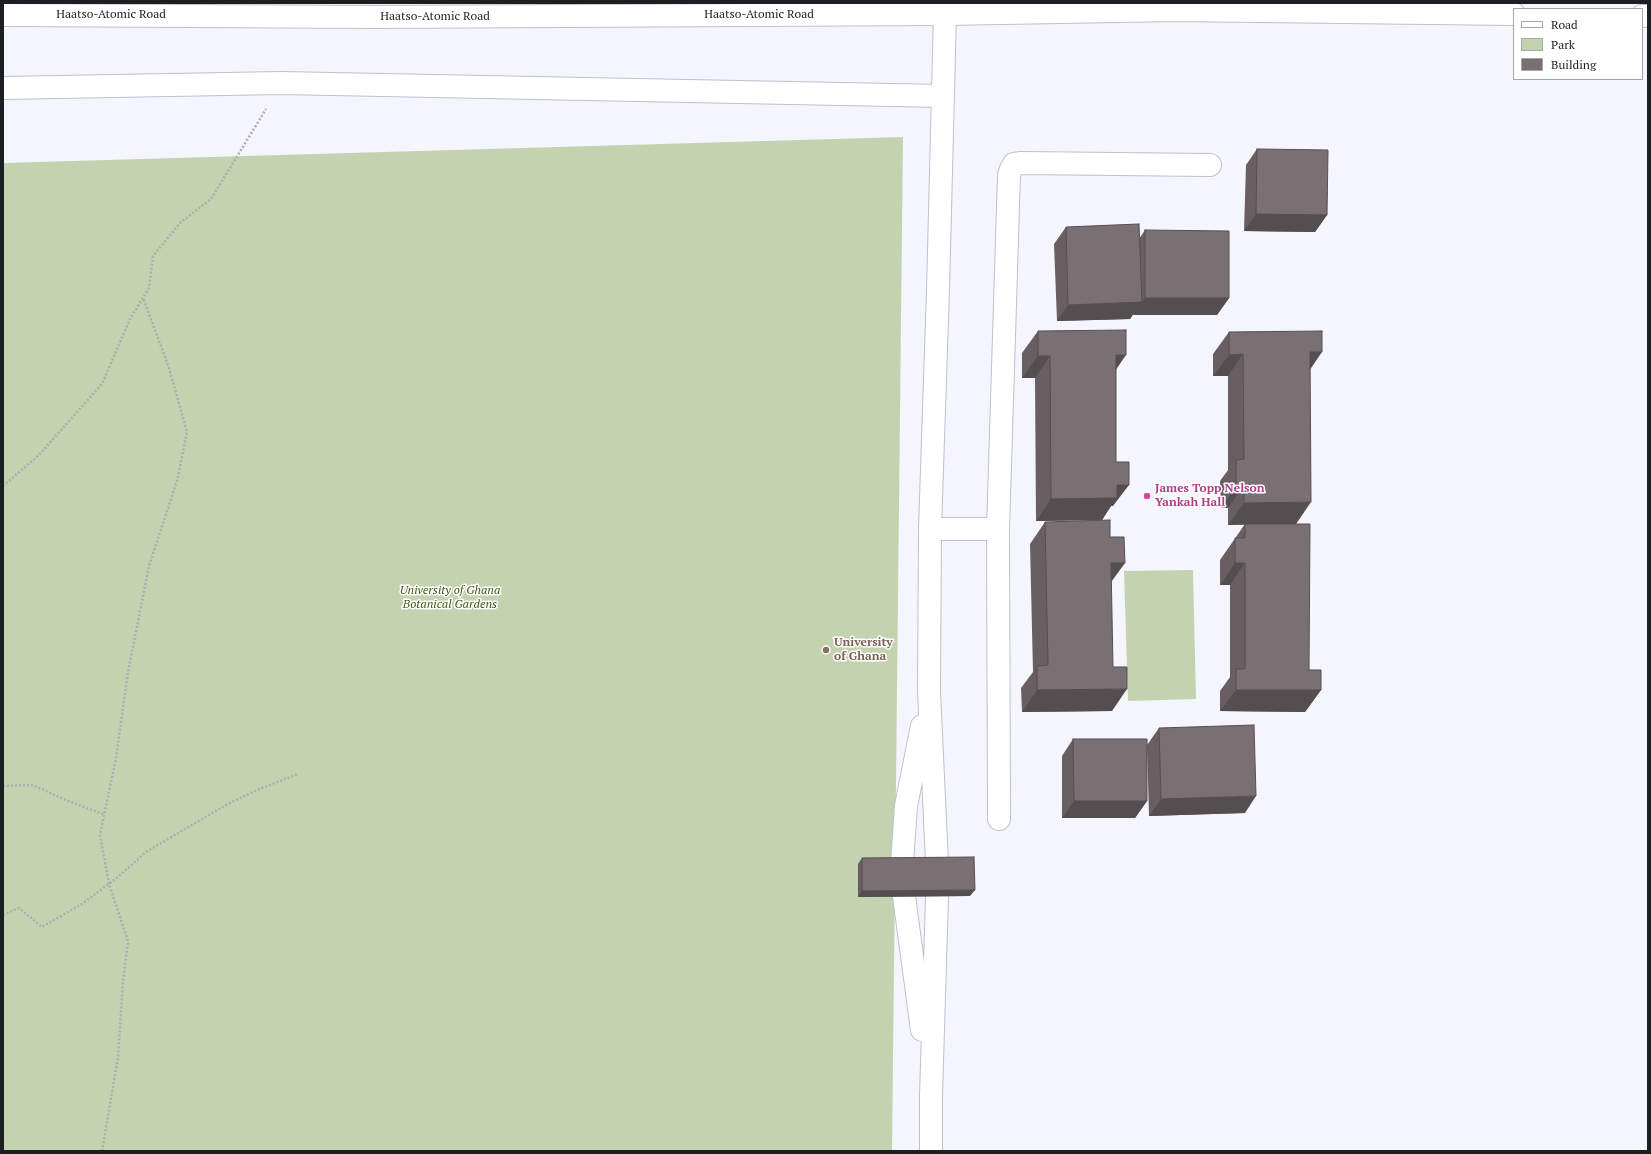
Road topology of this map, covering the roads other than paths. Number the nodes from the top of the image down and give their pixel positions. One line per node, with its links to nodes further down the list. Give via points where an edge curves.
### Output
1 (1175, 6): 5 (main road, Haatso-Atomic Road); 6 (main road, Haatso-Atomic Road)
2 (658, 9): 3 (main road, Haatso-Atomic Road); 4 (main road, Haatso-Atomic Road)
3 (877, 9): 5 (main road, Haatso-Atomic Road)
4 (374, 10): 7 (main road, Haatso-Atomic Road)
5 (945, 14): 9 (main road)
6 (1513, 14)
7 (3, 15)
8 (3, 88): 9 (main road, via 282,83)
9 (943, 96): 11 (main road)
10 (1210, 166): 12 (main road, via 1021,163 1014,164 1011,169)
11 (930, 529): 12 (main road); 13 (main road)
12 (998, 529): 14 (main road)
13 (929, 691): 15 (main road, via 906,806); 16 (main road)
14 (999, 819)
15 (902, 863)
16 (937, 863)
17 (904, 896): 19 (main road)
18 (937, 896): 19 (main road)
19 (931, 1096): 20 (main road)
20 (931, 1151)

